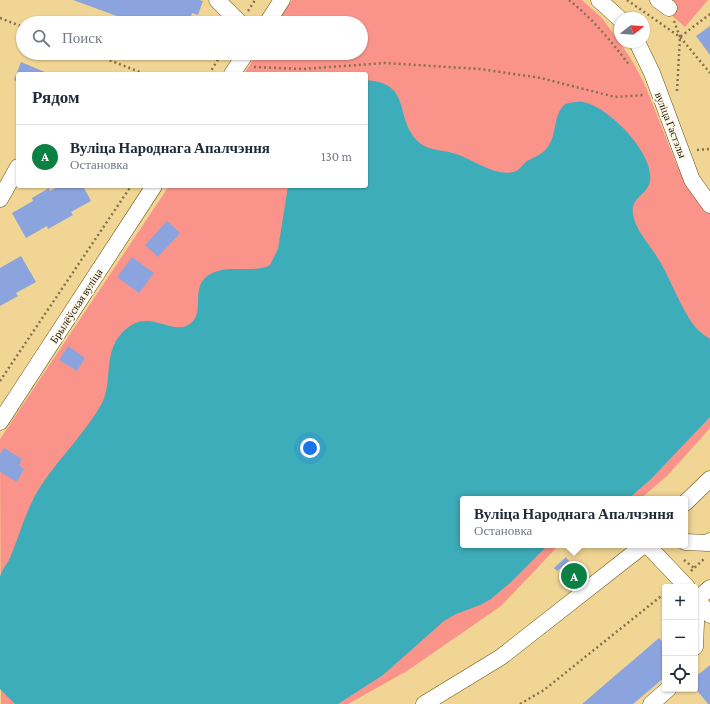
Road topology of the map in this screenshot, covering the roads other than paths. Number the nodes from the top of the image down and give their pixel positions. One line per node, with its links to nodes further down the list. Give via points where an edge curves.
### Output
1 (217, 0): 5 (street)
2 (282, 0): 6 (street)
3 (599, 0): 4 (street)
4 (614, 14)
5 (233, 16)
6 (272, 16)
7 (640, 48): 13 (street, вуліца Гастэлы, via 652,73 692,180)
8 (241, 60): 9 (street)
9 (235, 70)
10 (16, 171): 12 (street)
11 (148, 188): 14 (street, Брылёўская вуліца)
12 (0, 199)
13 (710, 205)
14 (0, 422)
15 (710, 479): 16 (street)
16 (688, 500)
17 (710, 541): 18 (street)
18 (688, 542)
19 (641, 548): 27 (street, via 501,657)
20 (648, 548): 21 (street)
21 (683, 584)
22 (710, 588): 23 (street)
23 (698, 592)
24 (698, 600): 25 (street)
25 (710, 615)
26 (665, 692): 28 (street)
27 (424, 704)
28 (651, 704)

